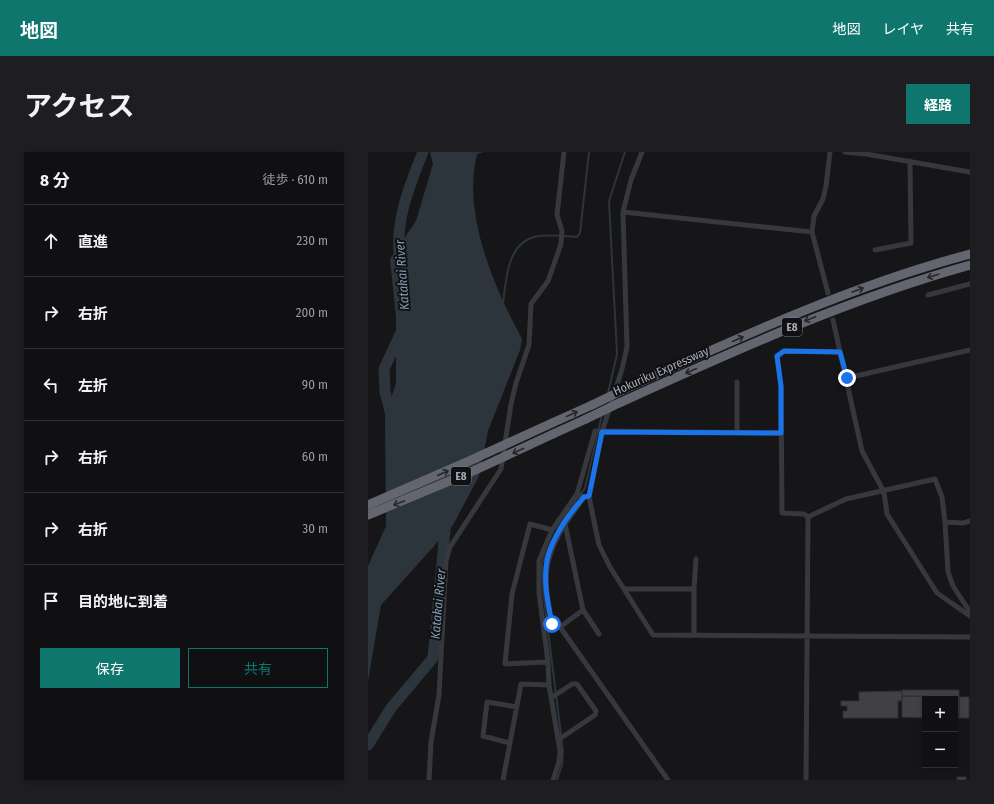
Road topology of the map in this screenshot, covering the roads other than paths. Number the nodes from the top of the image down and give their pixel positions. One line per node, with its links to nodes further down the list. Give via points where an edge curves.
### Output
1 (564, 152): 52 (street, via 557,215 562,231 561,244 548,281 531,304 529,345 511,404 501,469 450,547 446,560 439,695 431,742)
2 (642, 152): 7 (street)
3 (830, 152): 8 (street, via 826,186 823,199 814,216)
4 (845, 152): 5 (street)
5 (910, 161): 6 (street); 9 (street, via 911,243)
6 (970, 172)
7 (622, 212): 8 (street); 20 (street, via 627,347)
8 (812, 232): 13 (street)
9 (875, 250)
10 (970, 254): 26 (highway, Hokuriku Expressway / E8, one-way to 10, bridge, via 421,483 748,334 905,274)
11 (970, 265): 27 (highway, Hokuriku Expressway / E8, one-way to 27, bridge, via 872,296 764,338 471,472)
12 (970, 284): 14 (street)
13 (828, 293)
14 (928, 295)
15 (834, 320): 17 (street)
16 (970, 350): 18 (street)
17 (840, 352): 18 (street); 22 (street, via 784,351 777,356 781,386)
18 (847, 378): 23 (street, via 862,451)
19 (737, 382): 21 (street)
20 (602, 432): 21 (street); 24 (street, via 595,432); 25 (street)
21 (736, 432): 22 (street)
22 (781, 433): 28 (street, via 782,513)
23 (884, 492): 28 (street, via 846,499); 30 (street, via 935,479 942,497); 38 (street, via 887,514 937,593)
24 (577, 494): 25 (street); 32 (street)
25 (587, 497): 31 (street); 34 (street, via 599,545)
26 (368, 504)
27 (368, 515)
28 (808, 516): 44 (street)
29 (970, 521): 30 (street)
30 (945, 522): 37 (street, via 948,572 953,586)
31 (565, 524): 36 (street); 39 (street, via 547,560 546,576)
32 (552, 530): 41 (street, via 541,555 538,576); 46 (street, via 530,524 512,594 505,664)
33 (696, 558): 35 (street)
34 (624, 589): 35 (street); 43 (street, via 654,634)
35 (694, 589): 43 (street)
36 (583, 610): 40 (street); 42 (street)
37 (970, 612)
38 (970, 616)
39 (552, 624): 40 (street); 41 (street)
40 (560, 626): 55 (street)
41 (544, 628): 46 (street)
42 (599, 634)
43 (694, 635): 44 (street)
44 (807, 637): 45 (street); 56 (street)
45 (970, 637)
46 (548, 662): 47 (street)
47 (549, 685): 48 (street); 49 (street, via 521,684)
48 (551, 698): 50 (street); 50 (street, via 572,684 577,684 596,711)
49 (517, 707): 51 (street); 51 (street, via 487,702 483,736)
50 (558, 740): 54 (street, via 559,762)
51 (510, 743): 53 (street)
52 (429, 780)
53 (503, 780)
54 (552, 780)
55 (668, 780)
56 (806, 780)

